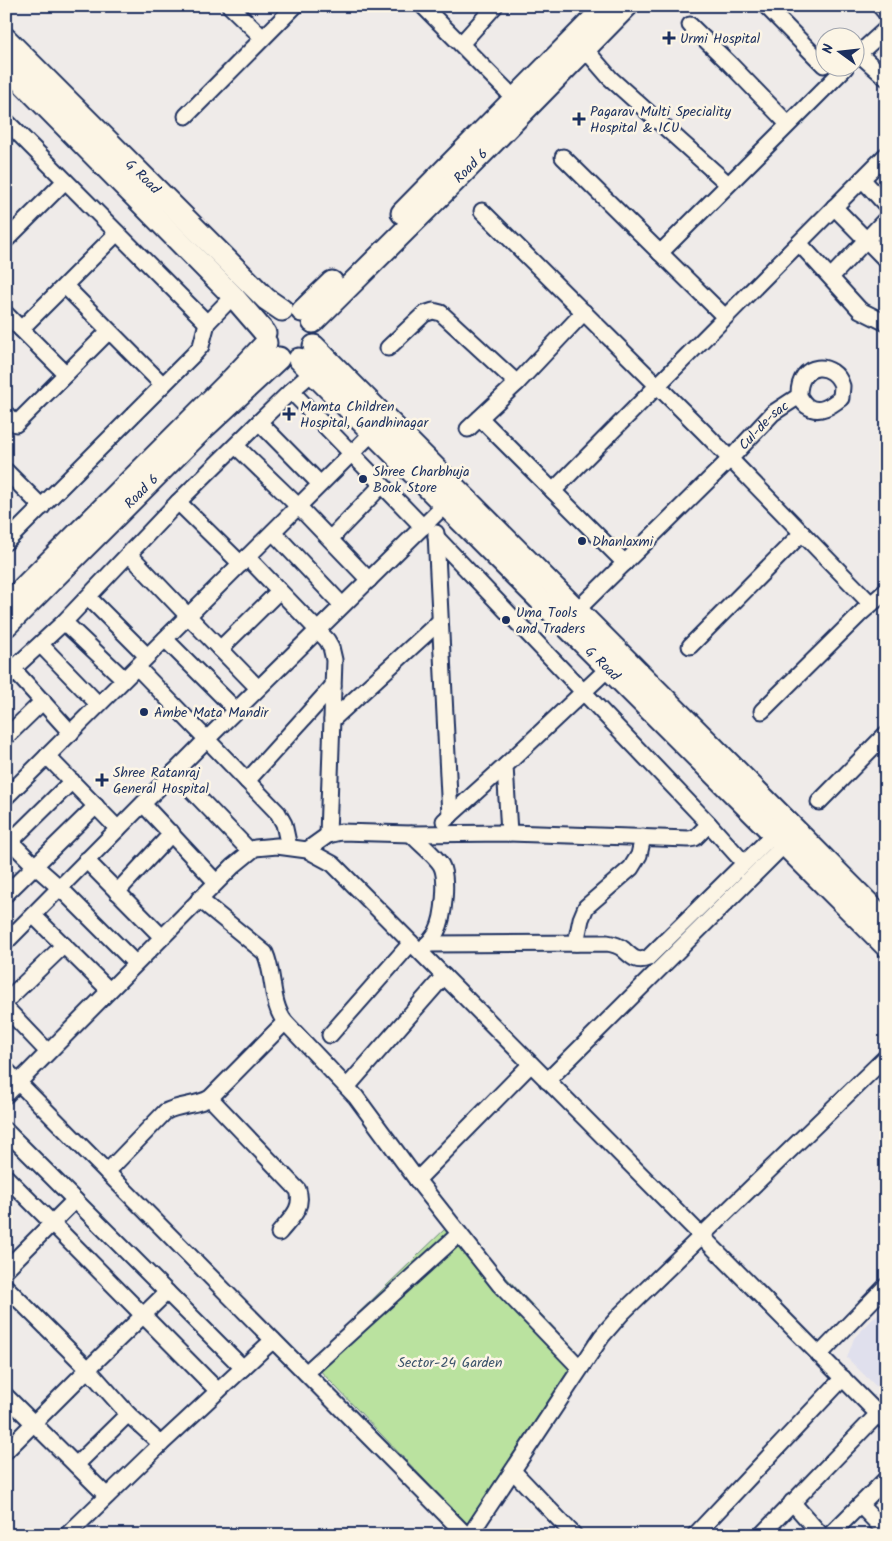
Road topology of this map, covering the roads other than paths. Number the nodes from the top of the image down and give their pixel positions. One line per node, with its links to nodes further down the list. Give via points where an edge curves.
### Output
1 (230, 6): 12 (street)
2 (296, 6): 12 (street)
3 (423, 6): 14 (street)
4 (495, 6): 14 (street)
5 (606, 6): 22 (street, Road 6)
6 (627, 6): 15 (street, Road 6)
7 (766, 6): 17 (street)
8 (880, 6): 9 (street)
9 (886, 13)
10 (690, 25): 25 (street)
11 (886, 29): 16 (street)
12 (263, 38): 23 (street)
13 (6, 39): 46 (street, G Road, via 266,299)
14 (461, 44): 22 (street)
15 (585, 49): 30 (street, via 610,78); 46 (street, Road 6, via 464,172)
16 (864, 49)
17 (814, 51)
18 (864, 61): 21 (street)
19 (6, 66): 43 (street, G Road)
20 (826, 78): 25 (street)
21 (886, 78)
22 (514, 98): 46 (street, Road 6)
23 (186, 116)
24 (6, 121): 29 (street)
25 (788, 124): 30 (street)
26 (886, 155): 28 (street)
27 (563, 157): 39 (street)
28 (862, 179): 31 (street); 32 (street)
29 (66, 181): 35 (street); 36 (street)
30 (728, 184): 39 (street)
31 (886, 205)
32 (834, 207): 37 (street); 38 (street)
33 (482, 211): 44 (street)
34 (886, 219): 37 (street)
35 (9, 232)
36 (117, 233): 42 (street); 48 (street)
37 (866, 240): 40 (street); 41 (street)
38 (799, 243): 41 (street); 47 (street)
39 (660, 253): 47 (street)
40 (886, 260)
41 (831, 277): 49 (street, via 860,310)
42 (65, 286): 50 (street); 51 (street)
43 (233, 296): 48 (street); 53 (street, G Road)
44 (584, 312): 55 (street); 57 (street)
45 (6, 314): 50 (street)
46 (299, 314): 53 (street, via 315,326 316,336); 53 (street, via 273,315 267,323)
47 (725, 317): 57 (street)
48 (207, 323): 56 (street, via 201,346)
49 (886, 323)
50 (22, 329): 54 (street)
51 (109, 331): 54 (street); 56 (street)
52 (388, 348): 55 (street, via 424,314 441,313)
53 (289, 352): 58 (street); 64 (street, G Road); 73 (street, G Road); 90 (street, Road 6, via 233,378); 96 (street, Road 6, via 206,426)
54 (66, 374): 62 (street)
55 (517, 383): 60 (street)
56 (163, 385): 75 (street)
57 (657, 385): 67 (street); 71 (street)
58 (291, 391): 61 (street); 66 (street)
59 (799, 396): 67 (street, Cul-de-sac, via 773,413)
60 (480, 418): 63 (street); 71 (street)
61 (259, 422): 65 (street); 69 (street)
62 (9, 424)
63 (468, 429)
64 (373, 432): 66 (street); 73 (street, G Road)
65 (236, 446): 72 (street); 74 (street)
66 (351, 454): 69 (street); 70 (street)
67 (730, 459): 78 (street); 84 (street, Cul-de-sac)
68 (6, 471): 75 (street)
69 (320, 484): 74 (street)
70 (382, 485): 76 (street); 80 (street)
71 (553, 491): 84 (street)
72 (178, 502): 82 (street); 83 (street)
73 (446, 504): 76 (street); 79 (street); 92 (street, G Road); 103 (street, G Road)
74 (298, 506): 77 (street); 80 (street)
75 (42, 507): 81 (street)
76 (423, 527): 85 (street)
77 (273, 532): 83 (street); 91 (street)
78 (802, 533): 89 (street); 100 (street)
79 (436, 537): 94 (street); 108 (street)
80 (330, 539): 85 (street)
81 (6, 542)
82 (129, 554): 88 (street); 93 (street)
83 (244, 561): 86 (street); 93 (street)
84 (625, 562): 92 (street, Cul-de-sac)
85 (369, 580): 91 (street)
86 (279, 591): 97 (street); 101 (street)
87 (886, 591): 89 (street)
88 (88, 597): 95 (street); 102 (street)
89 (871, 604): 112 (street)
90 (6, 605)
91 (342, 605): 97 (street)
92 (576, 611): 103 (street, G Road)
93 (188, 616): 98 (street); 101 (street)
94 (440, 620): 113 (street); 127 (street)
95 (64, 622): 99 (street); 105 (street)
96 (6, 626)
97 (317, 630): 106 (street, via 331,647); 107 (street)
98 (165, 639): 102 (street); 111 (street)
99 (40, 645): 104 (street); 110 (street)
100 (690, 646)
101 (220, 649): 107 (street)
102 (142, 661): 105 (street); 117 (street)
103 (615, 662): 108 (street); 136 (street, G Road); 150 (street, G Road)
104 (10, 674): 109 (street)
105 (124, 679): 110 (street)
106 (333, 686): 113 (street); 121 (street)
107 (258, 688): 111 (street)
108 (583, 693): 119 (street); 128 (street)
109 (43, 701): 114 (street); 116 (street)
110 (98, 704): 114 (street)
111 (236, 710): 117 (street)
112 (762, 711)
113 (332, 720): 134 (street)
114 (71, 733): 118 (street)
115 (886, 734): 124 (street)
116 (6, 737)
117 (207, 739): 120 (street); 121 (street)
118 (47, 756): 122 (street); 123 (street)
119 (505, 766): 127 (street); 131 (street)
120 (174, 772): 125 (street); 140 (street)
121 (247, 781): 138 (street, via 278,813)
122 (72, 782): 126 (street); 137 (street)
123 (9, 789)
124 (818, 802)
125 (143, 804): 129 (street); 130 (street)
126 (96, 806): 129 (street); 143 (street)
127 (450, 816): 133 (street)
128 (709, 824): 135 (street, via 695,838); 142 (street)
129 (118, 829): 141 (street)
130 (172, 833): 144 (street); 146 (street)
131 (509, 833): 133 (street); 135 (street)
132 (411, 834): 133 (street); 134 (street, via 341,832); 156 (street, via 440,864 444,881 437,932)
133 (430, 834)
134 (328, 835): 139 (street)
135 (643, 837): 153 (street, via 639,855 631,868 586,907)
136 (780, 839): 142 (street); 155 (street, G Road); 168 (street)
137 (8, 842): 143 (street)
138 (289, 847): 139 (street); 140 (street, via 255,848)
139 (307, 850): 156 (street, via 333,864)
140 (250, 852): 144 (street)
141 (86, 860): 145 (street); 146 (street)
142 (744, 863): 153 (street, via 648,958 638,960 615,944)
143 (35, 866): 145 (street); 147 (street)
144 (216, 882): 148 (street)
145 (60, 888): 149 (street); 157 (street)
146 (116, 892): 151 (street)
147 (6, 894)
148 (199, 898): 151 (street); 162 (street, via 265,953 276,1004)
149 (33, 915): 152 (street); 154 (street)
150 (886, 921)
151 (162, 937): 157 (street)
152 (6, 942)
153 (576, 943): 156 (street)
154 (64, 945): 159 (street); 160 (street)
155 (886, 946)
156 (420, 947): 158 (street); 163 (street)
157 (135, 963): 159 (street)
158 (444, 976): 166 (street); 170 (street)
159 (109, 990): 164 (street)
160 (6, 1001)
161 (6, 1008): 164 (street)
162 (284, 1022): 170 (street); 172 (street)
163 (330, 1035)
164 (48, 1052): 169 (street)
165 (886, 1057): 181 (street)
166 (531, 1064): 168 (street); 176 (street)
167 (6, 1070): 169 (street)
168 (547, 1081): 181 (street)
169 (19, 1083): 171 (street); 174 (street)
170 (347, 1086): 176 (street)
171 (6, 1095)
172 (210, 1098): 174 (street, via 165,1112); 179 (street, via 298,1190 300,1207)
173 (6, 1131): 177 (street)
174 (107, 1172): 187 (street)
175 (6, 1177): 178 (street)
176 (417, 1180): 180 (street)
177 (75, 1200): 178 (street); 185 (street)
178 (52, 1223): 182 (street); 186 (street)
179 (279, 1233)
180 (459, 1234): 190 (street, via 500,1285); 192 (street)
181 (702, 1236): 188 (street); 190 (street, via 622,1313)
182 (6, 1269)
183 (886, 1286): 188 (street)
184 (6, 1287): 191 (street)
185 (167, 1292): 186 (street); 189 (street)
186 (143, 1315): 191 (street); 194 (street)
187 (273, 1340): 189 (street); 192 (street)
188 (819, 1355): 193 (street)
189 (243, 1368): 194 (street)
190 (580, 1368): 202 (street)
191 (88, 1370): 196 (street); 198 (street)
192 (306, 1373): 209 (street)
193 (842, 1378): 197 (street); 212 (street)
194 (218, 1391): 199 (street)
195 (7, 1397): 198 (street)
196 (128, 1414): 199 (street); 201 (street)
197 (882, 1418): 205 (street)
198 (34, 1424): 200 (street); 201 (street)
199 (161, 1444): 204 (street)
200 (6, 1451)
201 (76, 1465): 204 (street)
202 (513, 1471): 210 (street); 211 (street)
203 (886, 1479): 206 (street)
204 (107, 1496): 208 (street)
205 (792, 1502): 213 (street); 214 (street)
206 (860, 1505): 207 (street); 215 (street)
207 (886, 1532)
208 (67, 1535)
209 (466, 1535)
210 (470, 1535)
211 (574, 1535)
212 (695, 1535)
213 (761, 1535)
214 (821, 1535)
215 (830, 1535)

